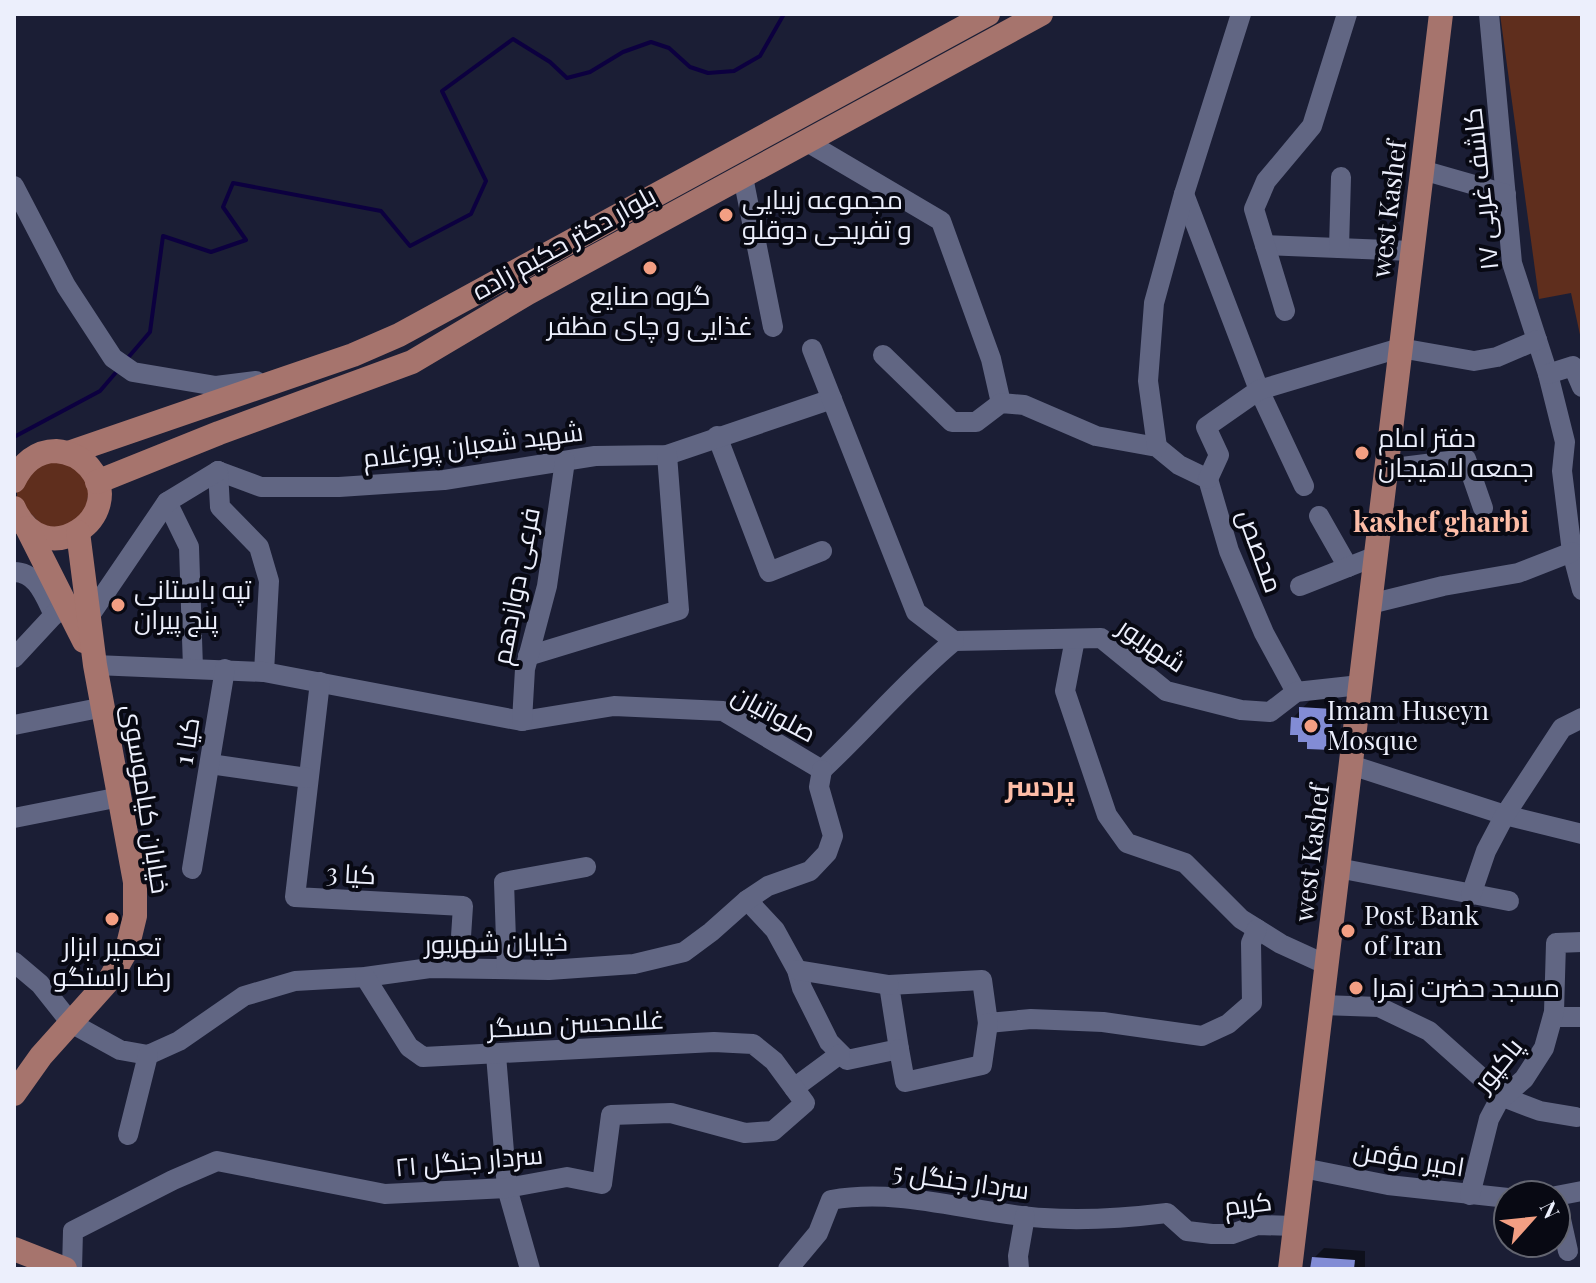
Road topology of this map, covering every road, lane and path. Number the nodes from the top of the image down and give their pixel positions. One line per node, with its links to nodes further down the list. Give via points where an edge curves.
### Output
1 (988, 14): 8 (main road, بلوار دکتر حکیم زاده)
2 (1041, 14): 7 (main road, بلوار دکتر حکیم زاده)
3 (1241, 14): 13 (street)
4 (1347, 14): 15 (street, via 1312,126 1266,181 1254,209)
5 (1441, 14): 9 (main road, west Kashef)
6 (1489, 14): 14 (street, کاشف غربی ۱۷)
7 (807, 142): 10 (main road, بلوار دکتر حکیم زاده); 31 (street, via 941,221 991,359)
8 (731, 154): 10 (main road); 18 (main road, بلوار دکتر حکیم زاده)
9 (1422, 170): 14 (street); 17 (main road, west Kashef)
10 (743, 177): 19 (main road, بلوار دکتر حکیم زاده); 21 (street)
11 (1341, 177): 16 (street)
12 (14, 186): 27 (street, via 66,286 113,358 133,372 216,386)
13 (1184, 194): 29 (street); 34 (street, via 1154,303 1148,381)
14 (1506, 194): 22 (street, کاشف غربی ۱۷, via 1512,263)
15 (1265, 245): 16 (street); 20 (street)
16 (1339, 248): 17 (street)
17 (1412, 251): 23 (main road, west Kashef)
18 (531, 264): 19 (main road); 27 (main road, بلوار دکتر حکیم زاده, via 399,335)
19 (541, 286): 33 (main road, بلوار دکتر حکیم زاده, via 412,362)
20 (1285, 311)
21 (773, 327)
22 (1537, 340): 23 (street, via 1474,361); 26 (street, کاشف غربی ۱۷)
23 (1400, 348): 29 (street); 38 (main road, west Kashef)
24 (812, 349): 30 (street)
25 (883, 355): 31 (street, via 952,422 976,422)
26 (1548, 374): 28 (street, via 1573,366); 50 (street, کاشف غربی ۱۷, via 1565,442 1562,471)
27 (286, 378): 35 (main road, بلوار دکتر حکیم زاده)
28 (1582, 387)
29 (1259, 390): 40 (street, via 1206,427 1219,455); 43 (street)
30 (832, 399): 32 (street, شهید شعبان پورغلام); 60 (street, via 916,612)
31 (1001, 403): 34 (street, via 1024,405 1096,436)
32 (717, 436): 36 (street, شهید شعبان پورغلام); 49 (street, via 769,572)
33 (198, 441): 39 (street); 42 (main road, بلوار دکتر حکیم زاده)
34 (1157, 447): 40 (street)
35 (68, 453): 41 (main road, بلوار دکتر حکیم زاده, via 42,453 30,459); 42 (main road, via 91,469)
36 (667, 455): 37 (street, شهید شعبان پورغلام); 61 (street, via 679,610)
37 (565, 461): 39 (street, شهید شعبان پورغلام, via 444,480 339,487 261,487); 61 (street, فرعی دوازدهم, via 547,586)
38 (1386, 469): 45 (street, via 1466,459); 51 (main road, west Kashef)
39 (218, 471): 44 (street); 66 (street, via 220,507 259,547 269,581)
40 (1208, 479): 69 (street, محصص, via 1235,565)
41 (14, 481)
42 (97, 482): 48 (main road, via 96,510)
43 (1304, 486)
44 (167, 502): 58 (street); 64 (street, via 189,547)
45 (1483, 508)
46 (1319, 516): 52 (street)
47 (20, 518): 48 (main road, via 52,539); 57 (main road)
48 (78, 532): 58 (main road)
49 (822, 551)
50 (1572, 552): 55 (street, کاشف غربی ۱۷); 56 (street, via 1518,573)
51 (1376, 556): 52 (street); 56 (main road, west Kashef)
52 (1348, 567): 54 (street)
53 (14, 572): 57 (street, via 37,582)
54 (1300, 586)
55 (1582, 590)
56 (1370, 604): 68 (main road, west Kashef)
57 (60, 608): 62 (street); 63 (main road)
58 (88, 618): 63 (main road)
59 (1075, 639): 60 (street, شهریور); 69 (street, شهریور, via 1101,638 1166,691 1241,710 1270,712); 88 (street, via 1065,691 1107,815 1127,843 1185,863)
60 (954, 641): 76 (street, صلواتیان)
61 (528, 656): 72 (street, فرعی دوازدهم)
62 (14, 658)
63 (95, 665): 64 (street, صلواتیان); 70 (main road, خیابان کیاموسوی)
64 (193, 668): 65 (street, صلواتیان)
65 (225, 669): 66 (street, صلواتیان); 74 (street, کیا 1)
66 (264, 672): 67 (street, صلواتیان)
67 (320, 682): 72 (street, صلواتیان); 77 (street, کیا 3)
68 (1360, 685): 69 (street, شهریور); 75 (main road, west Kashef)
69 (1296, 692)
70 (104, 707): 73 (street); 78 (main road, خیابان کیاموسوی)
71 (1582, 718): 79 (street, via 1562,728)
72 (522, 721): 76 (street, صلواتیان, via 614,706 723,711)
73 (14, 725)
74 (210, 764): 77 (street); 84 (street, کیا 1)
75 (1351, 765): 79 (street); 83 (main road, west Kashef)
76 (822, 770): 86 (street, خیابان شهریور, via 819,787 833,836 827,853 810,871)
77 (307, 778): 92 (street, کیا 3, via 295,897 463,906)
78 (120, 797): 80 (street); 100 (main road, خیابان کیاموسوی, via 135,882 135,916 127,949 110,979)
79 (1505, 815): 81 (street); 85 (street)
80 (14, 818)
81 (1582, 834)
82 (586, 867): 93 (street, via 504,882)
83 (1338, 868): 85 (street); 91 (main road, west Kashef)
84 (192, 869)
85 (1471, 895): 87 (street)
86 (747, 900): 93 (street, خیابان شهریور, via 684,952 634,964); 94 (street, via 775,930)
87 (1509, 901)
88 (1257, 929): 91 (street); 101 (street, via 1251,943 1252,1003 1228,1024 1202,1036 1103,1022)
89 (1582, 942): 98 (street, پاکپور, via 1556,943)
90 (14, 962): 100 (street)
91 (1327, 965): 97 (main road, west Kashef)
92 (459, 967): 93 (street, خیابان شهریور); 95 (street, خیابان شهریور)
93 (507, 969)
94 (797, 970): 96 (street); 103 (street, via 829,1042)
95 (365, 977): 104 (street, خیابان شهریور, via 295,981 244,996 179,1041); 105 (street, غلامحسن مسگر, via 409,1047 423,1057)
96 (889, 985): 101 (street, via 982,980); 102 (street)
97 (1322, 1005): 108 (street, via 1379,1007 1429,1031); 111 (main road, west Kashef)
98 (1553, 1017): 99 (street); 108 (street, پاکپور, via 1538,1058)
99 (1582, 1017)
100 (71, 1023): 104 (street, via 120,1050); 106 (main road, خیابان کیاموسوی)
101 (988, 1023): 102 (street, via 982,1065 905,1082)
102 (899, 1049): 103 (street, via 847,1060)
103 (840, 1054): 107 (street)
104 (148, 1055): 110 (street)
105 (496, 1055): 107 (street, غلامحسن مسگر, via 753,1044 774,1061); 112 (street)
106 (14, 1094)
107 (800, 1096): 112 (street, سردار جنگل ۲۱, via 773,1131 745,1133 671,1113 611,1115 602,1184 567,1177)
108 (1503, 1097): 109 (street); 113 (street, پاکپور, via 1489,1119)
109 (1576, 1117)
110 (128, 1135)
111 (1303, 1168): 113 (street, امیر مؤمن); 117 (main road, west Kashef)
112 (507, 1188): 120 (street, سردار جنگل ۲۱, via 385,1194 217,1161 73,1231); 121 (street)
113 (1470, 1195): 114 (street, امیر مؤمن)
114 (1492, 1197)
115 (1167, 1213): 116 (street, سردار جنگل 5, via 1115,1220); 117 (street, کریم, via 1187,1231 1212,1234 1257,1225)
116 (1025, 1216): 122 (street, سردار جنگل 5, via 916,1198 858,1195 831,1200 818,1233); 123 (street)
117 (1295, 1226): 124 (main road, west Kashef)
118 (14, 1249): 119 (main road)
119 (65, 1269)
120 (72, 1269)
121 (530, 1269)
122 (788, 1269)
123 (1019, 1269)
124 (1290, 1269)

